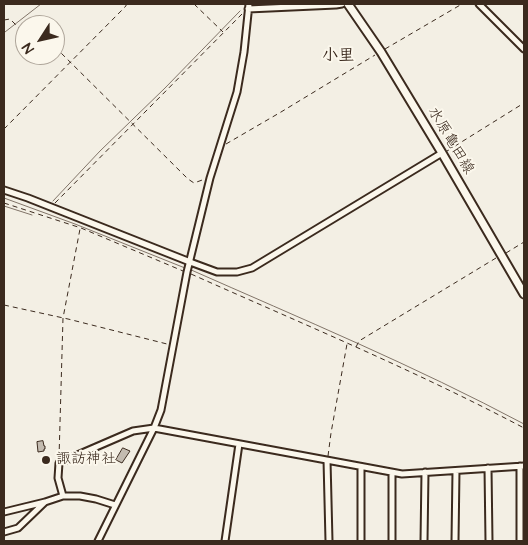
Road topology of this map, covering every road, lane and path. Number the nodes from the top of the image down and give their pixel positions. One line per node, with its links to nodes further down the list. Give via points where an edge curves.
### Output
1 (127, 4): 14 (path)
2 (194, 4): 10 (path)
3 (342, 4): 7 (street)
4 (348, 4): 12 (main road, 水原亀田線)
5 (462, 4): 12 (path)
6 (479, 4): 11 (street)
7 (248, 5): 10 (path); 18 (street, via 237,92)
8 (4, 20): 9 (path, via 10,19)
9 (15, 24)
10 (224, 33): 16 (path)
11 (524, 49)
12 (381, 52): 18 (path); 19 (main road, 水原亀田線)
13 (65, 57): 14 (path)
14 (70, 62): 16 (path); 17 (path)
15 (524, 103): 19 (path)
16 (133, 124): 20 (path, via 192,182); 23 (path)
17 (4, 129)
18 (220, 146): 20 (street)
19 (442, 153): 26 (main road, 水原亀田線); 27 (street, via 252,268 217,272)
20 (210, 178): 27 (street)
21 (4, 190): 23 (street)
22 (4, 203): 24 (path)
23 (51, 207): 27 (street)
24 (81, 228): 28 (path); 31 (path)
25 (524, 242): 26 (path)
26 (500, 255): 29 (main road, 水原亀田線); 34 (path, via 360,341)
27 (190, 262): 28 (street)
28 (188, 272): 32 (path); 33 (street)
29 (524, 294)
30 (4, 305): 31 (path)
31 (63, 318): 33 (path); 39 (path)
32 (347, 343): 34 (path); 38 (path)
33 (173, 345): 35 (street, via 161,410)
34 (356, 348): 36 (path)
35 (154, 428): 37 (street); 39 (street, via 133,431); 48 (street)
36 (524, 428)
37 (239, 444): 38 (street); 53 (street)
38 (328, 460): 41 (street); 54 (street)
39 (59, 463): 46 (street, via 58,478)
40 (522, 466): 42 (street); 50 (street)
41 (361, 467): 45 (street); 55 (street)
42 (488, 468): 43 (street); 59 (street)
43 (456, 471): 44 (street); 58 (street)
44 (425, 472): 45 (street); 57 (street)
45 (392, 473): 56 (street)
46 (63, 496): 47 (street); 48 (street, via 96,499)
47 (45, 502): 49 (street); 51 (street, via 18,528)
48 (115, 506): 52 (street)
49 (4, 512)
50 (522, 517): 60 (street)
51 (4, 532)
52 (98, 541)
53 (225, 541)
54 (329, 541)
55 (361, 541)
56 (392, 541)
57 (424, 541)
58 (455, 541)
59 (489, 541)
60 (520, 541)

